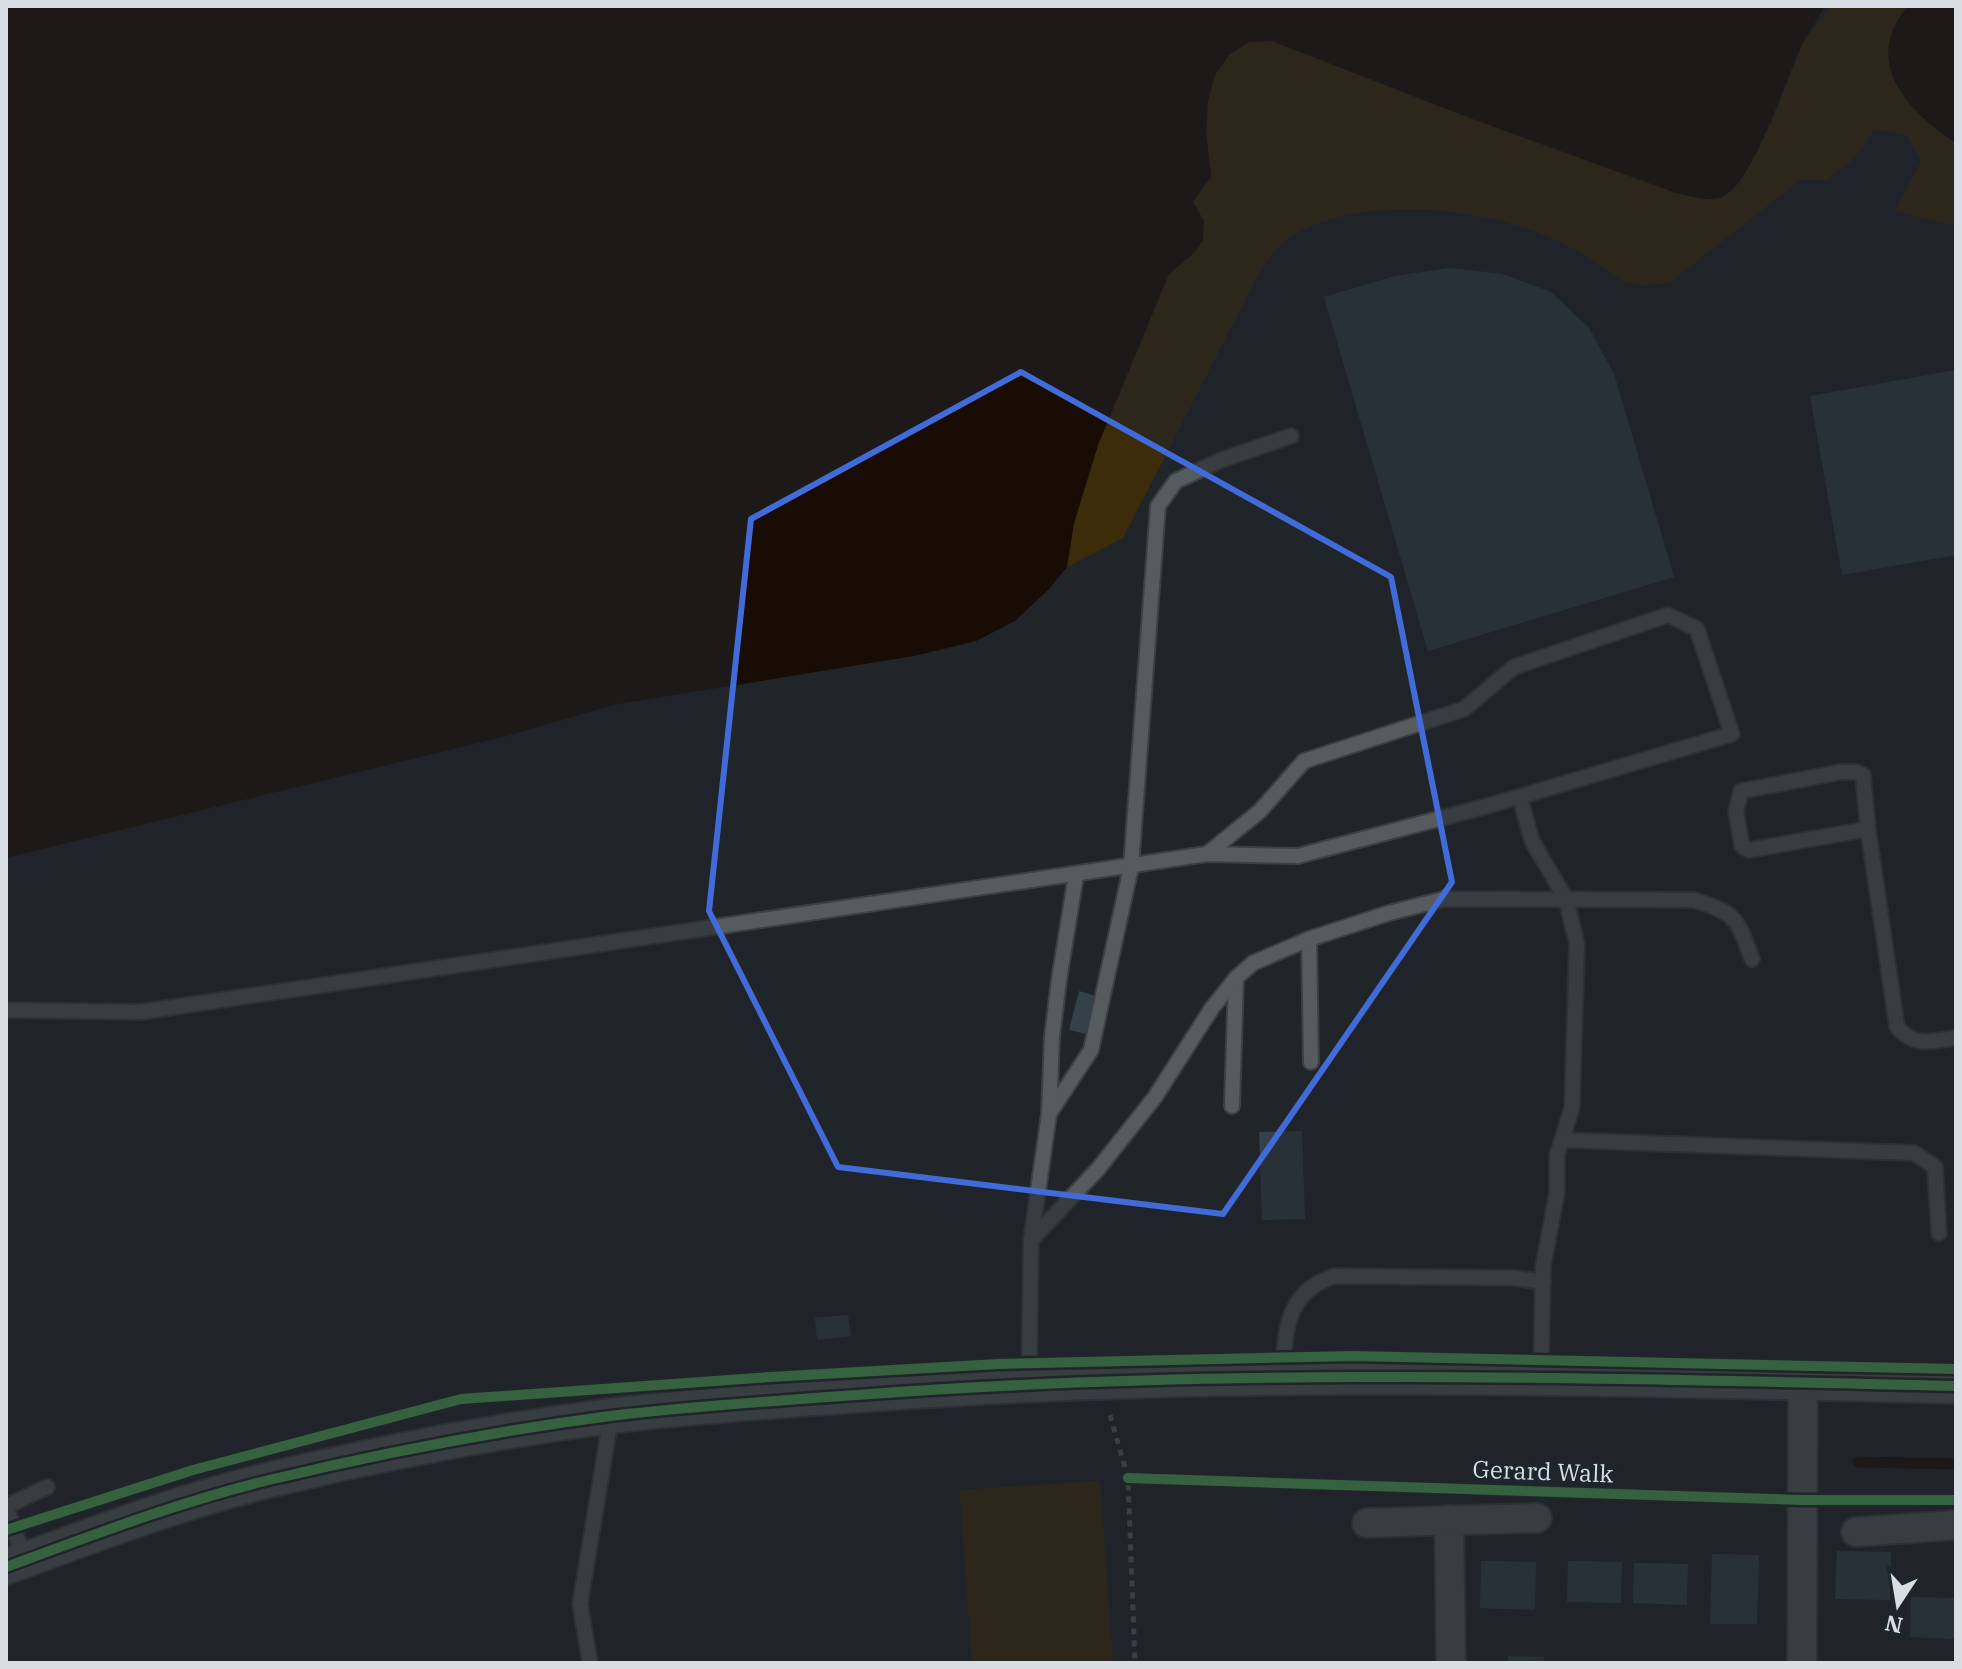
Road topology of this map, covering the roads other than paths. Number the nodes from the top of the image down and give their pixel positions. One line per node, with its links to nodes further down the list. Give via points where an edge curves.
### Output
1 (1291, 436): 5 (lane, via 1176,481 1158,506)
2 (1520, 797): 4 (lane, via 1298,856); 4 (lane, via 1732,734 1697,629 1668,615 1514,667 1464,709 1304,761 1260,811); 7 (lane, via 1532,841)
3 (1868, 829): 3 (lane, via 1863,775 1856,772 1741,791 1737,801 1742,846 1749,850); 12 (lane, via 1897,1027 1918,1042)
4 (1207, 854): 5 (lane)
5 (1131, 867): 6 (lane); 15 (lane, via 1091,1050)
6 (1076, 875): 11 (lane, via 141,1012); 15 (lane, via 1052,1037)
7 (1566, 899): 8 (lane, via 1444,899); 9 (lane, via 1694,900 1725,909 1739,925); 16 (lane, via 1577,944 1572,1107)
8 (1309, 939): 10 (lane, via 1253,963); 13 (lane)
9 (1752, 959)
10 (1236, 978): 14 (lane); 18 (lane, via 1155,1097 1098,1169)
11 (6, 1010)
12 (1956, 1038)
13 (1311, 1062)
14 (1232, 1106)
15 (1049, 1114): 18 (lane)
16 (1562, 1140): 17 (lane, via 1914,1153 1935,1167); 19 (lane)
17 (1939, 1233)
18 (1031, 1240): 23 (lane)
19 (1543, 1282): 20 (lane, via 1334,1276 1320,1281 1286,1323); 21 (lane)
20 (1282, 1377): 21 (street); 23 (street)
21 (1541, 1378): 22 (street)
22 (1803, 1383): 24 (street); 36 (street)
23 (1029, 1384): 25 (street)
24 (1956, 1386)
25 (611, 1416): 33 (street, via 453,1441 265,1481); 34 (lane, via 580,1604)
26 (47, 1487): 27 (lane)
27 (7, 1506): 33 (lane)
28 (1537, 1518): 29 (street)
29 (1449, 1520): 30 (street); 35 (street)
30 (1367, 1523)
31 (1956, 1525): 32 (street)
32 (1856, 1532)
33 (15, 1564)
34 (590, 1663)
35 (1451, 1663)
36 (1802, 1663)

